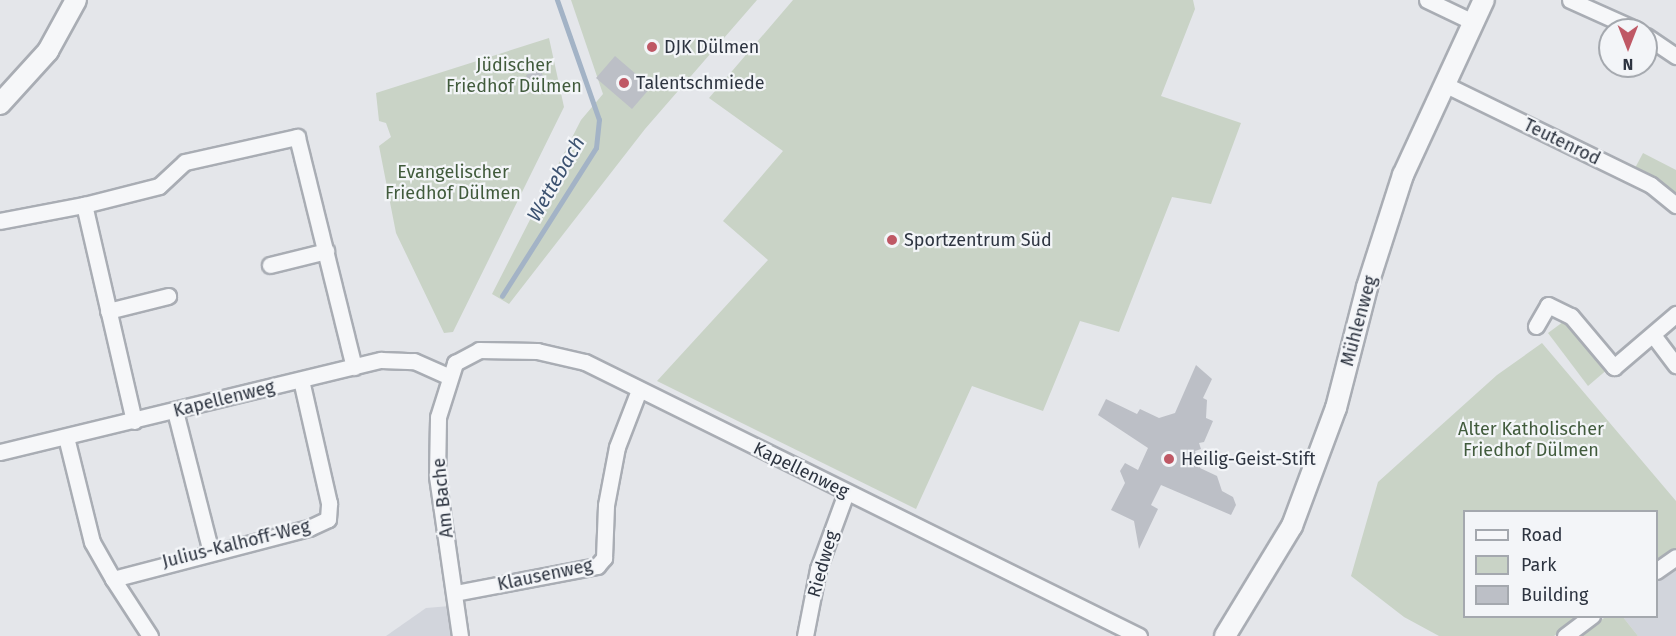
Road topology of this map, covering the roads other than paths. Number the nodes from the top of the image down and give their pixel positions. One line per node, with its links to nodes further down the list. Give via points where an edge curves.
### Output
1 (76, 0): 10 (street, via 48,51)
2 (1427, 0): 6 (street)
3 (1484, 0): 6 (street, Mühlenweg)
4 (1570, 0): 5 (street)
5 (1610, 18)
6 (1473, 22): 9 (street, Mühlenweg)
7 (1658, 44): 8 (street)
8 (1676, 56)
9 (1444, 84): 12 (street, Teutenrod, via 1651,185); 41 (street, Mühlenweg, via 1403,175 1367,287 1336,408 1292,526)
10 (0, 104)
11 (84, 205): 13 (street); 14 (street, via 159,186 185,162 297,137); 17 (street)
12 (1676, 205)
13 (0, 221)
14 (326, 251): 15 (street); 22 (street)
15 (270, 265)
16 (168, 296): 17 (street)
17 (108, 311): 27 (street)
18 (1676, 314): 20 (street)
19 (1536, 326): 20 (street, via 1548,305 1571,316 1614,367)
20 (1653, 335): 21 (street)
21 (1676, 365)
22 (354, 367): 23 (street, Kapellenweg, via 381,360 414,361); 24 (street, Kapellenweg)
23 (451, 370): 25 (street, Kapellenweg, via 479,350 537,351 585,362); 35 (street, Am Bache, via 438,417 437,476)
24 (301, 381): 26 (street, Kapellenweg); 31 (street, Julius-Kalhoff-Weg, via 328,503 328,519 309,528)
25 (639, 390): 30 (street, Kapellenweg); 35 (street, Klausenweg, via 617,447 606,505 604,558 597,566)
26 (175, 411): 27 (street, Kapellenweg); 31 (street)
27 (134, 421): 28 (street, Kapellenweg)
28 (66, 437): 29 (street, Kapellenweg); 34 (street, via 92,542)
29 (0, 452)
30 (846, 493): 39 (street, Riedweg, via 818,569); 40 (street, Kapellenweg)
31 (211, 552): 34 (street, Julius-Kalhoff-Weg)
32 (1676, 557): 33 (street)
33 (1658, 570)
34 (113, 579): 37 (street)
35 (455, 593): 38 (street, Am Bache)
36 (1589, 618): 42 (street)
37 (150, 636)
38 (460, 636)
39 (806, 636)
40 (1139, 636)
41 (1225, 636)
42 (1565, 636)

